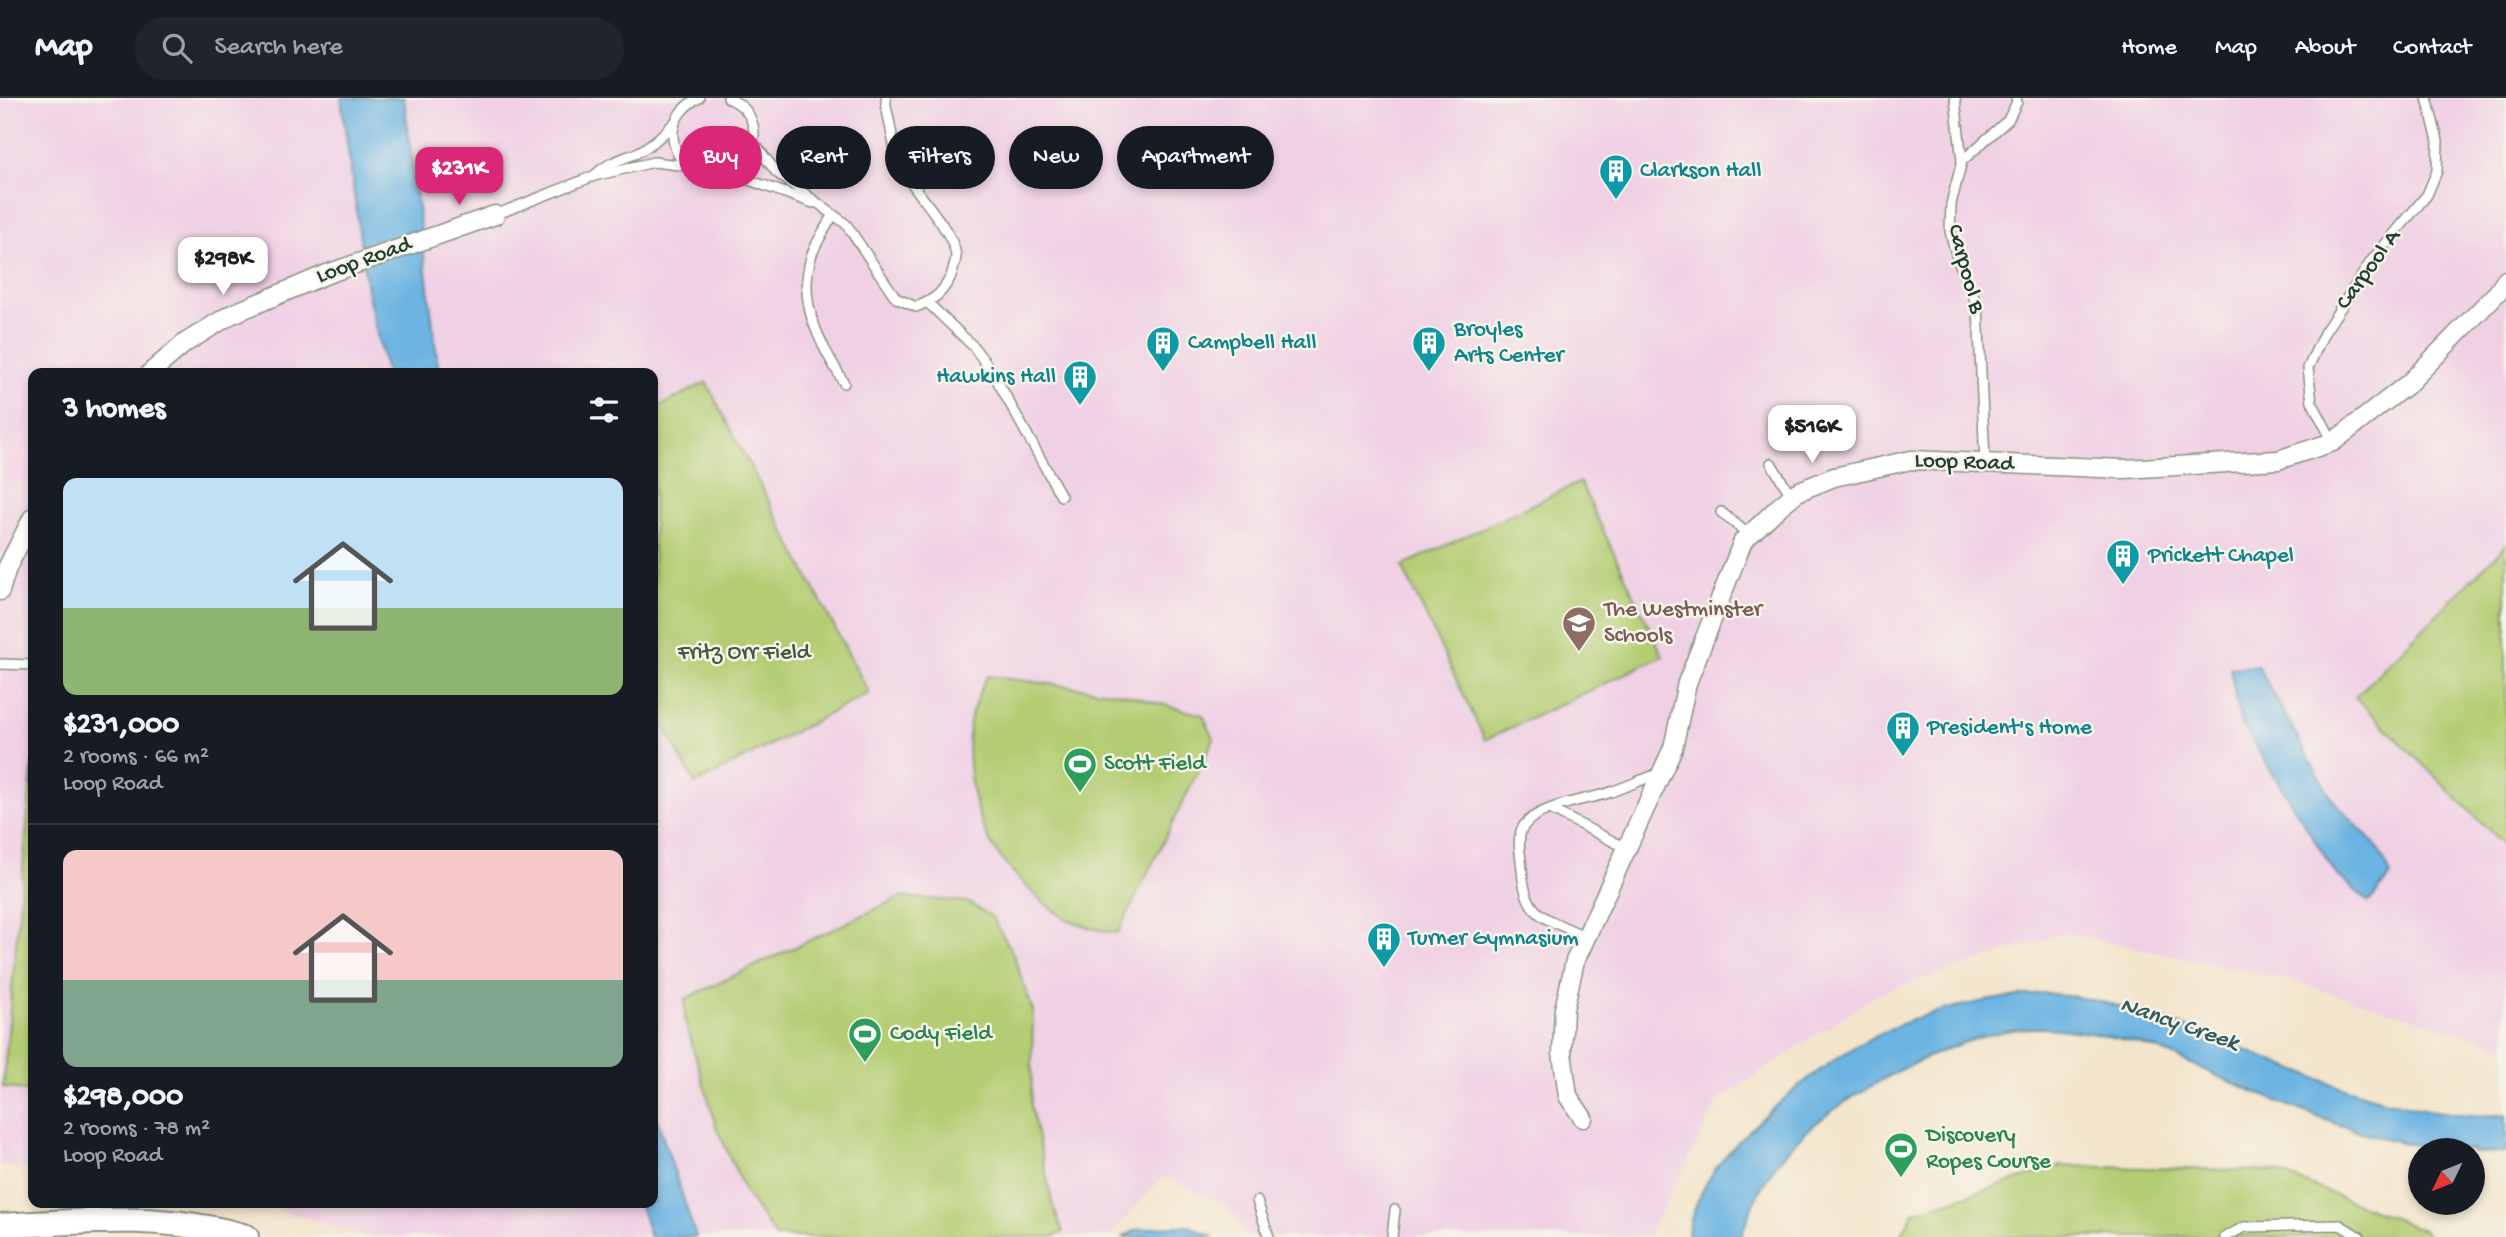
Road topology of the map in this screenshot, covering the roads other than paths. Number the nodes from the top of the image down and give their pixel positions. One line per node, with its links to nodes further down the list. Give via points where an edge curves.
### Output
1 (697, 98): 7 (lane, Loop Road)
2 (886, 98): 19 (lane, via 901,165 948,234 956,257 945,288)
3 (1955, 98): 11 (lane, Carpool B)
4 (2016, 98): 11 (lane, via 2008,120)
5 (2427, 98): 22 (lane, Carpool A, via 2438,141 2437,171 2427,195 2372,260 2324,333 2308,368 2312,402)
6 (732, 99): 8 (lane)
7 (676, 120): 10 (lane, via 673,133); 13 (lane, Loop Road, via 659,139 605,165)
8 (753, 126)
9 (762, 154): 15 (lane, via 776,173)
10 (679, 157)
11 (1962, 161): 24 (lane, Carpool B, via 1951,204 1950,231 1978,307)
12 (679, 165): 13 (lane, Loop Road, via 654,162)
13 (594, 176): 16 (lane, Loop Road)
14 (762, 185): 15 (lane, Loop Road)
15 (821, 206): 17 (lane)
16 (495, 215): 20 (street, Loop Road, via 327,274 230,315)
17 (833, 215): 19 (lane, via 846,224 896,298 916,307); 21 (lane, via 813,252 806,282 809,310 821,344)
18 (2506, 280): 22 (street, Loop Road, via 2409,383)
19 (927, 302): 25 (lane, via 973,346 993,373)
20 (156, 368)
21 (844, 383)
22 (2333, 442): 24 (street, Loop Road, via 2278,460 2199,466 2124,469)
23 (1771, 463): 26 (lane)
24 (1985, 463): 26 (street, Loop Road, via 1911,460 1834,477)
25 (1061, 496)
26 (1792, 497): 29 (street, Loop Road)
27 (1721, 512): 29 (lane)
28 (28, 527): 30 (street)
29 (1749, 535): 33 (street, Loop Road, via 1687,683 1674,748)
30 (0, 591)
31 (0, 664): 32 (lane)
32 (28, 665)
33 (1663, 772): 34 (lane); 35 (street, Loop Road)
34 (1550, 808): 35 (lane); 36 (lane, via 1523,827 1520,836 1523,892 1536,913)
35 (1628, 849): 36 (street, Loop Road)
36 (1586, 936): 37 (street, Loop Road, via 1564,1009 1562,1053 1568,1096)
37 (1583, 1118)
38 (1257, 1201): 42 (lane)
39 (1395, 1210): 43 (lane)
40 (0, 1226): 41 (street, via 149,1220 216,1228)
41 (246, 1237)
42 (1269, 1237)
43 (1392, 1237)
44 (2224, 1237): 45 (lane, via 2244,1227 2340,1225)
45 (2360, 1237)

